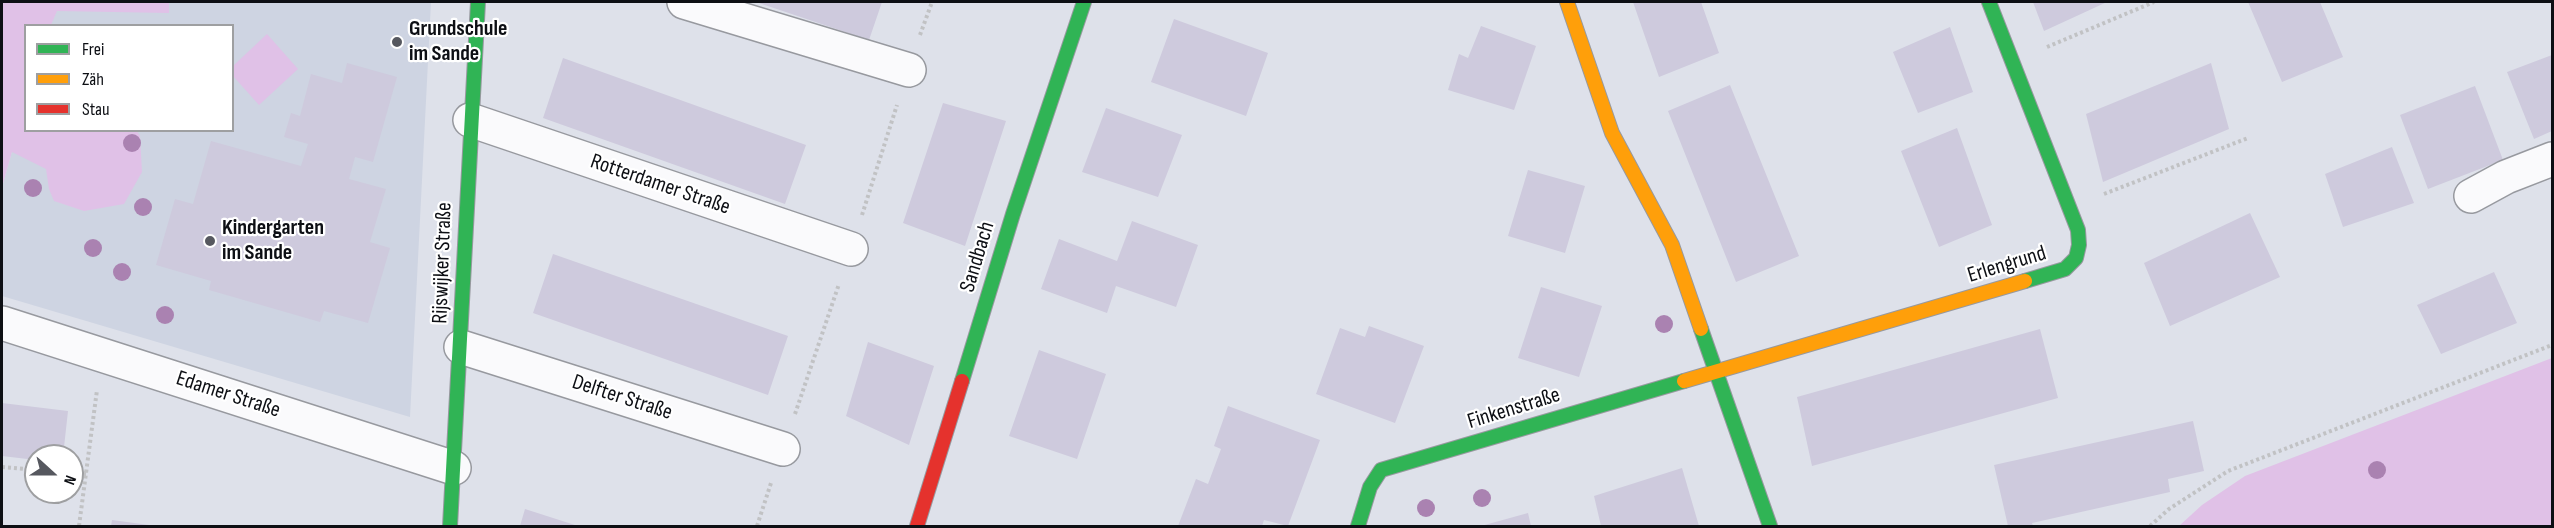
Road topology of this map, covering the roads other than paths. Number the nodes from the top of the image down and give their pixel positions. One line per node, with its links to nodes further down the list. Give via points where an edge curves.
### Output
1 (478, 2): 7 (street, Rijswijker Straße)
2 (684, 2): 6 (street)
3 (1084, 2): 17 (street, Sandbach, via 1013,214)
4 (1567, 2): 13 (street, via 1612,133 1672,245)
5 (1989, 2): 13 (street, Erlengrund, via 2078,230 2076,258 2065,269)
6 (909, 70)
7 (470, 120): 10 (street, Rotterdamer Straße); 12 (street, Rijswijker Straße)
8 (2553, 159): 9 (street)
9 (2471, 196)
10 (851, 249)
11 (2, 323): 15 (street, Edamer Straße)
12 (460, 347): 14 (street, Delfter Straße); 15 (street, Rijswijker Straße)
13 (1718, 370): 18 (street, Finkenstraße, via 1381,470 1370,487); 19 (street)
14 (783, 449)
15 (454, 468): 16 (street, Rijswijker Straße)
16 (450, 526)
17 (917, 526)
18 (1358, 526)
19 (1770, 526)

